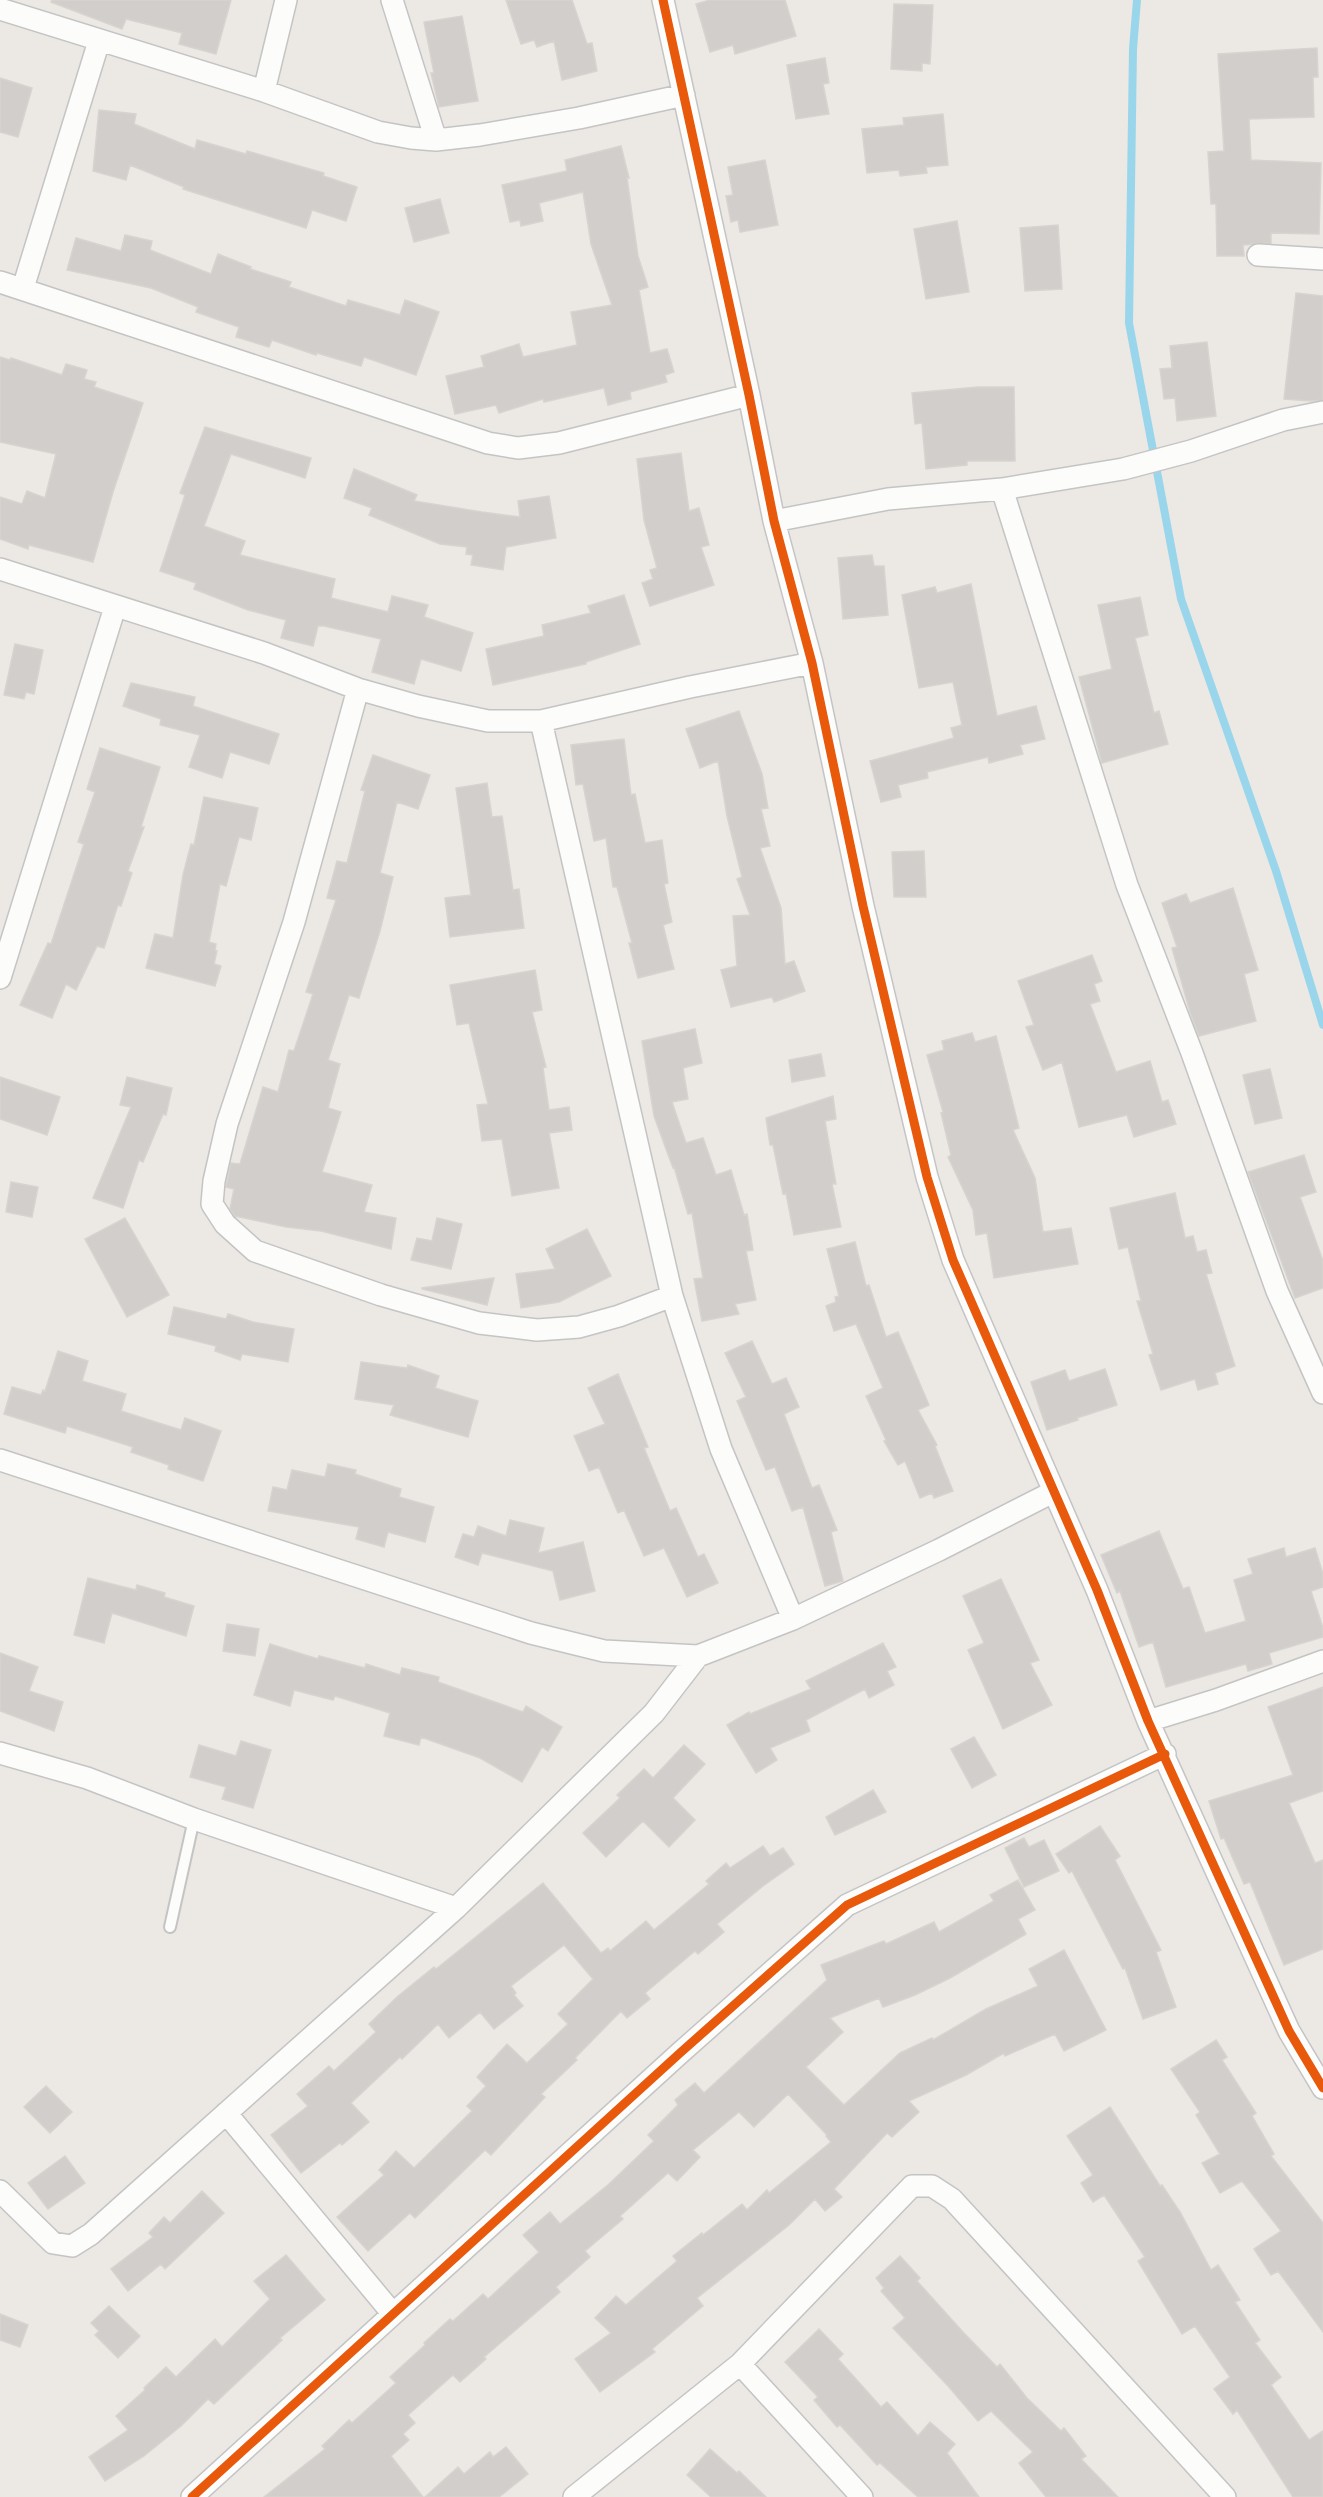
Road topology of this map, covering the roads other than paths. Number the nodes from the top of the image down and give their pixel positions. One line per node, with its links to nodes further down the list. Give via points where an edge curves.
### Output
1 (286, 0): 6 (street)
2 (392, 0): 8 (street)
3 (663, 0): 7 (street)
4 (0, 9): 5 (street)
5 (99, 41): 6 (street); 12 (street)
6 (264, 91): 8 (street, via 378,132)
7 (684, 95): 8 (street, via 579,118); 13 (street)
8 (436, 140)
9 (1258, 255): 10 (street)
10 (1323, 260)
11 (0, 282): 12 (street)
12 (23, 288): 13 (street, via 230,360 488,443 518,448 559,443)
13 (749, 394): 16 (street)
14 (1323, 412): 15 (street, via 1283,420 1138,465)
15 (1002, 489): 16 (street, via 888,500); 24 (street, via 1127,885 1277,1292)
16 (774, 521): 19 (street)
17 (0, 569): 18 (street)
18 (115, 607): 20 (street, via 264,653); 22 (street)
19 (812, 663): 21 (street); 26 (street, via 863,906 927,1177 953,1260)
20 (358, 689): 21 (street, via 488,721); 23 (street, via 294,922 227,1124 212,1204 225,1224 255,1251 381,1295 479,1323 537,1330 579,1327)
21 (541, 721): 23 (street)
22 (0, 978)
23 (672, 1296): 27 (street, via 721,1449)
24 (1323, 1393)
25 (0, 1460): 28 (street, via 531,1633 604,1651)
26 (1053, 1492): 27 (street); 30 (street)
27 (793, 1619): 28 (street)
28 (698, 1656): 34 (street, via 654,1713)
29 (1323, 1660): 30 (street, via 1216,1700)
30 (1148, 1720): 32 (street)
31 (0, 1753): 33 (street, via 87,1778)
32 (1165, 1754): 36 (street, via 1289,2031); 39 (street, via 847,1905)
33 (194, 1819): 34 (street); 35 (lane)
34 (456, 1908): 37 (street)
35 (170, 1927)
36 (1323, 2088)
37 (226, 2113): 38 (street, via 91,2234 72,2246 53,2243); 39 (street)
38 (0, 2191)
39 (393, 2314): 41 (street)
40 (740, 2364): 42 (street); 43 (street); 44 (street, via 912,2186 932,2186 952,2199)
41 (192, 2497)
42 (574, 2497)
43 (862, 2497)
44 (1225, 2497)

